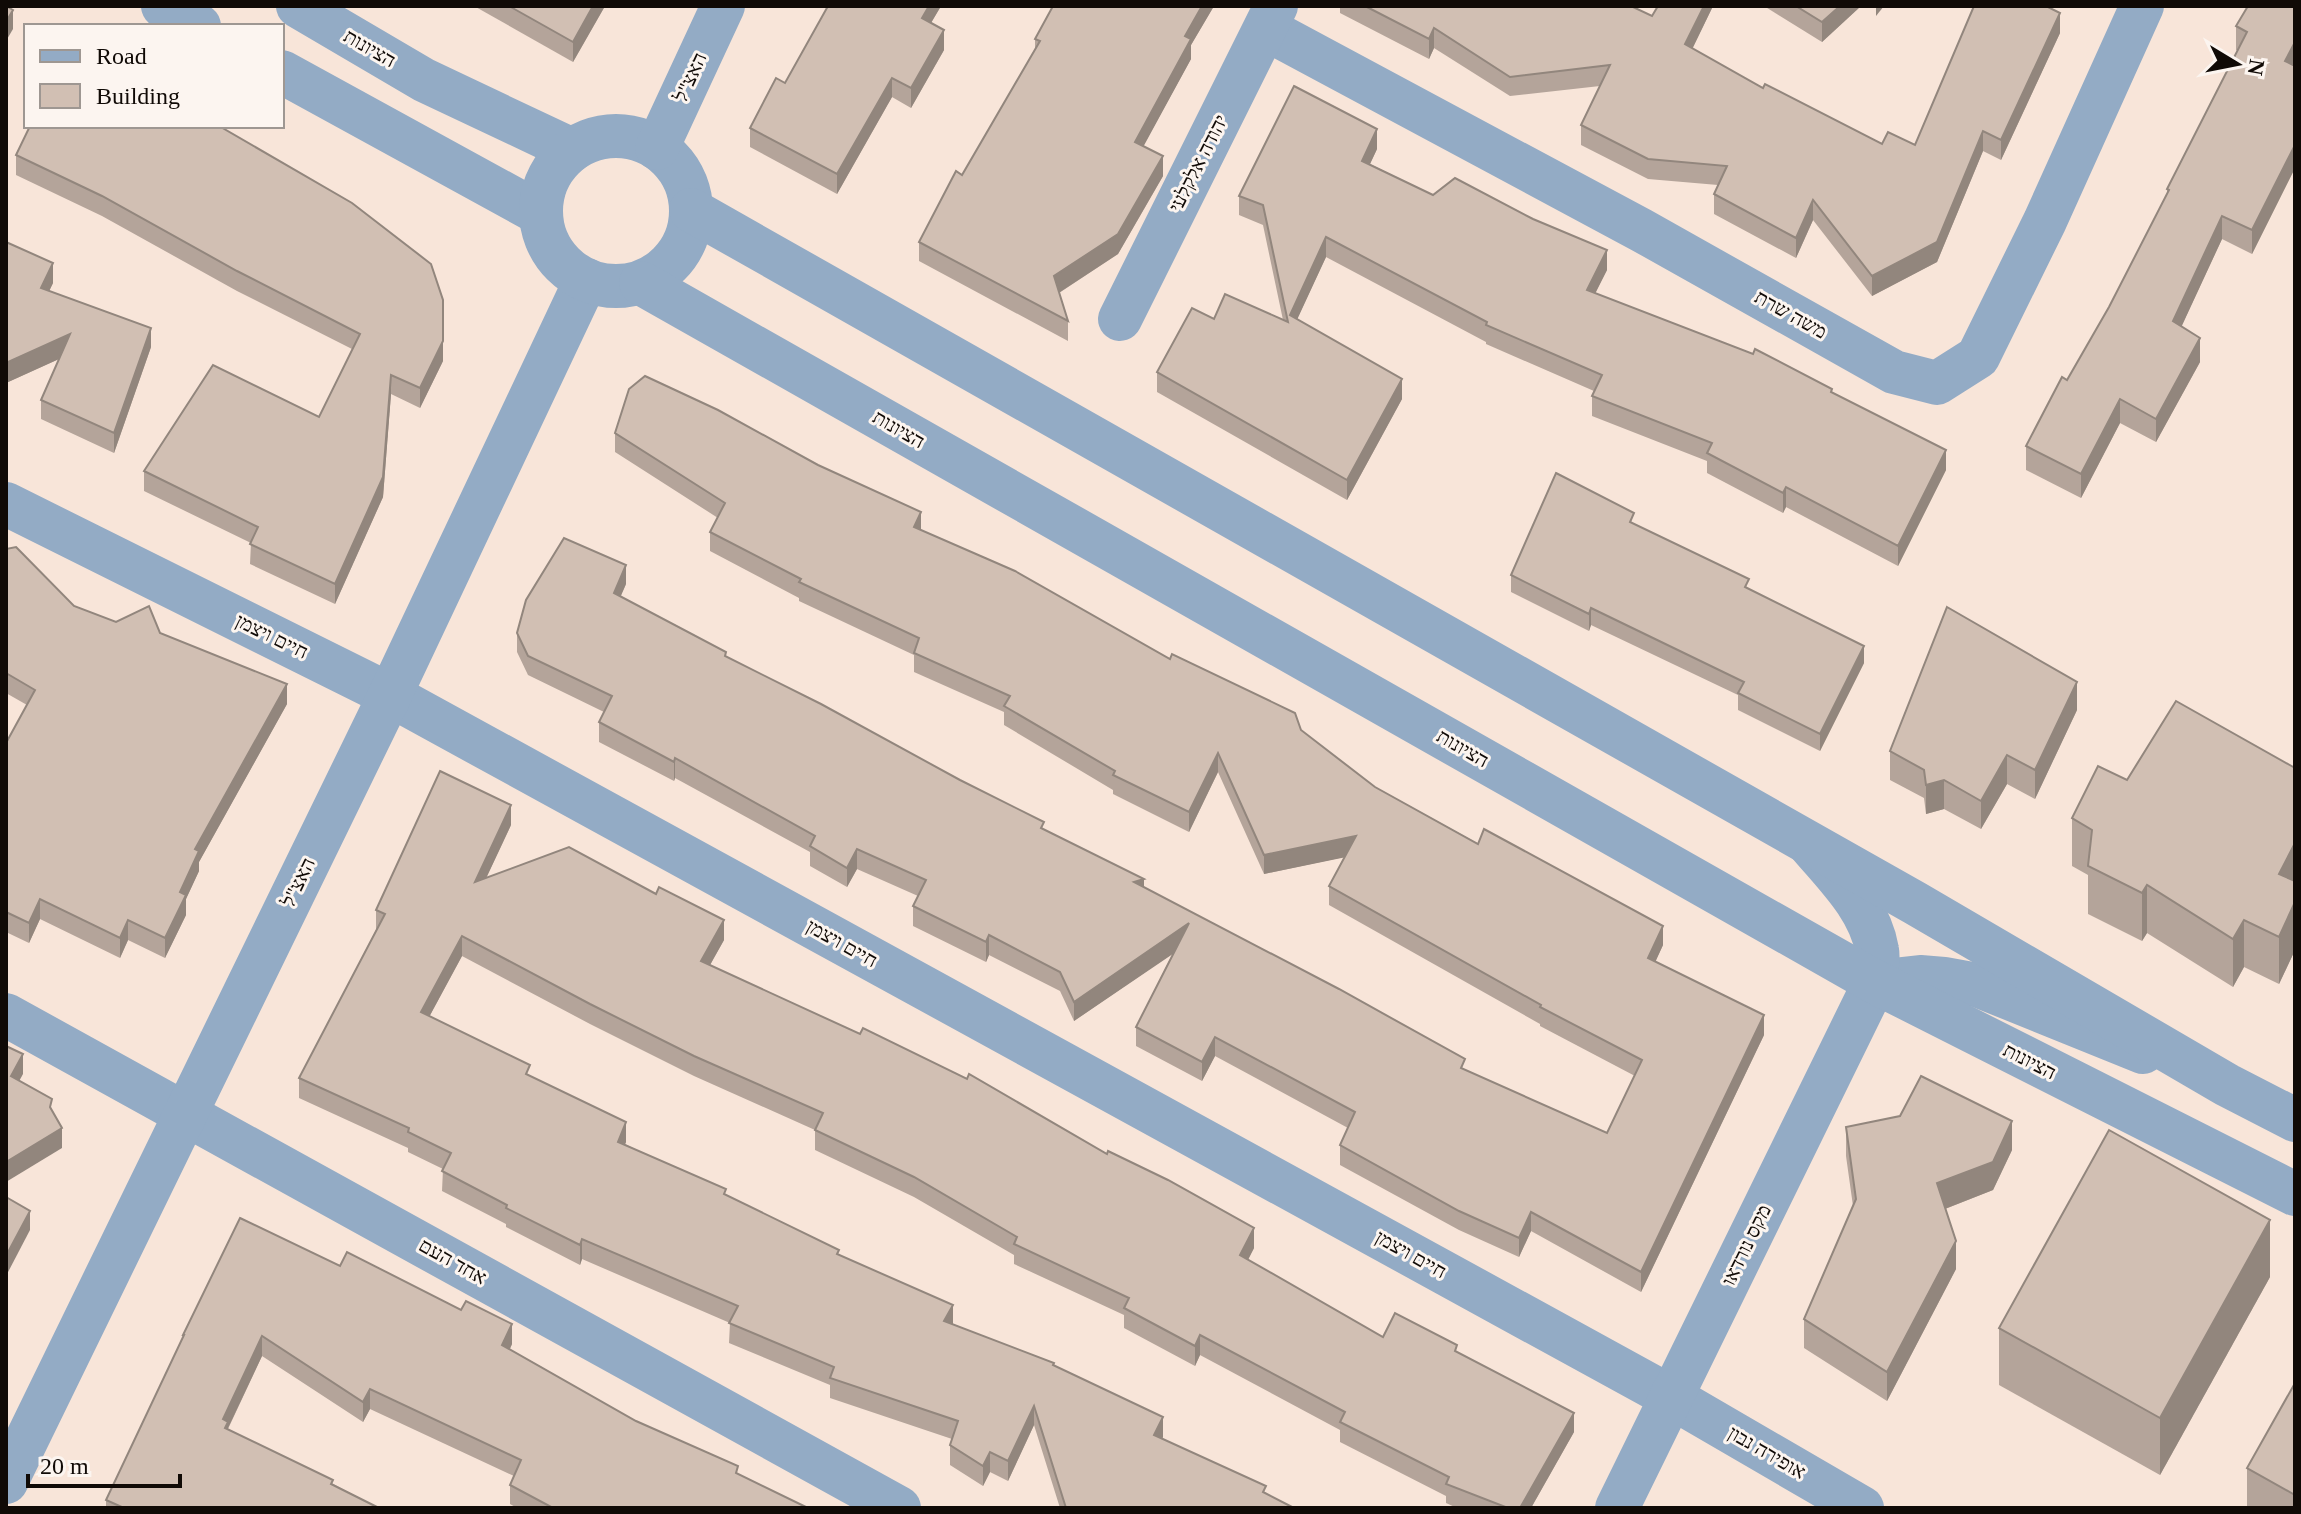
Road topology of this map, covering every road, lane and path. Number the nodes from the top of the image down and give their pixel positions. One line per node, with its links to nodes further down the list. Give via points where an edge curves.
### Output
1 (163, 6): 6 (street)
2 (298, 6): 9 (street, הציונות, via 424,80)
3 (723, 6): 8 (street, האצ"ל)
4 (2142, 6): 5 (street, משה שרת, via 1978,357 1937,383 1894,372)
5 (1271, 17): 14 (street, יהודה אלקלעי)
6 (195, 24)
7 (284, 73): 11 (street)
8 (657, 148): 9 (street, via 615,135); 10 (street, via 676,164)
9 (572, 150): 11 (street, via 555,168)
10 (691, 210): 13 (street, via 678,255); 17 (street)
11 (541, 214): 12 (street, via 555,253)
12 (586, 280): 13 (street, via 622,287); 16 (street, האצ"ל)
13 (641, 283): 18 (street, הציונות)
14 (1120, 319)
15 (6, 504): 16 (street, חיים ויצמן)
16 (390, 695): 21 (street, האצ"ל); 24 (street, חיים ויצמן)
17 (1807, 842): 18 (street, מקס נורדאו, via 1858,904 1871,929 1878,953); 20 (street)
18 (1875, 982): 20 (street, via 1920,977 1977,985); 23 (street, הציונות); 24 (street, מקס נורדאו)
19 (6, 1015): 21 (street, אחד העם)
20 (2227, 1085): 22 (street)
21 (186, 1112): 25 (street, האצ"ל); 26 (street, אחד העם)
22 (2295, 1120)
23 (2295, 1194)
24 (1671, 1397): 27 (street, מקס נורדאו); 28 (street, אופירה נבון)
25 (6, 1482)
26 (899, 1508)
27 (1617, 1508)
28 (1862, 1508)

